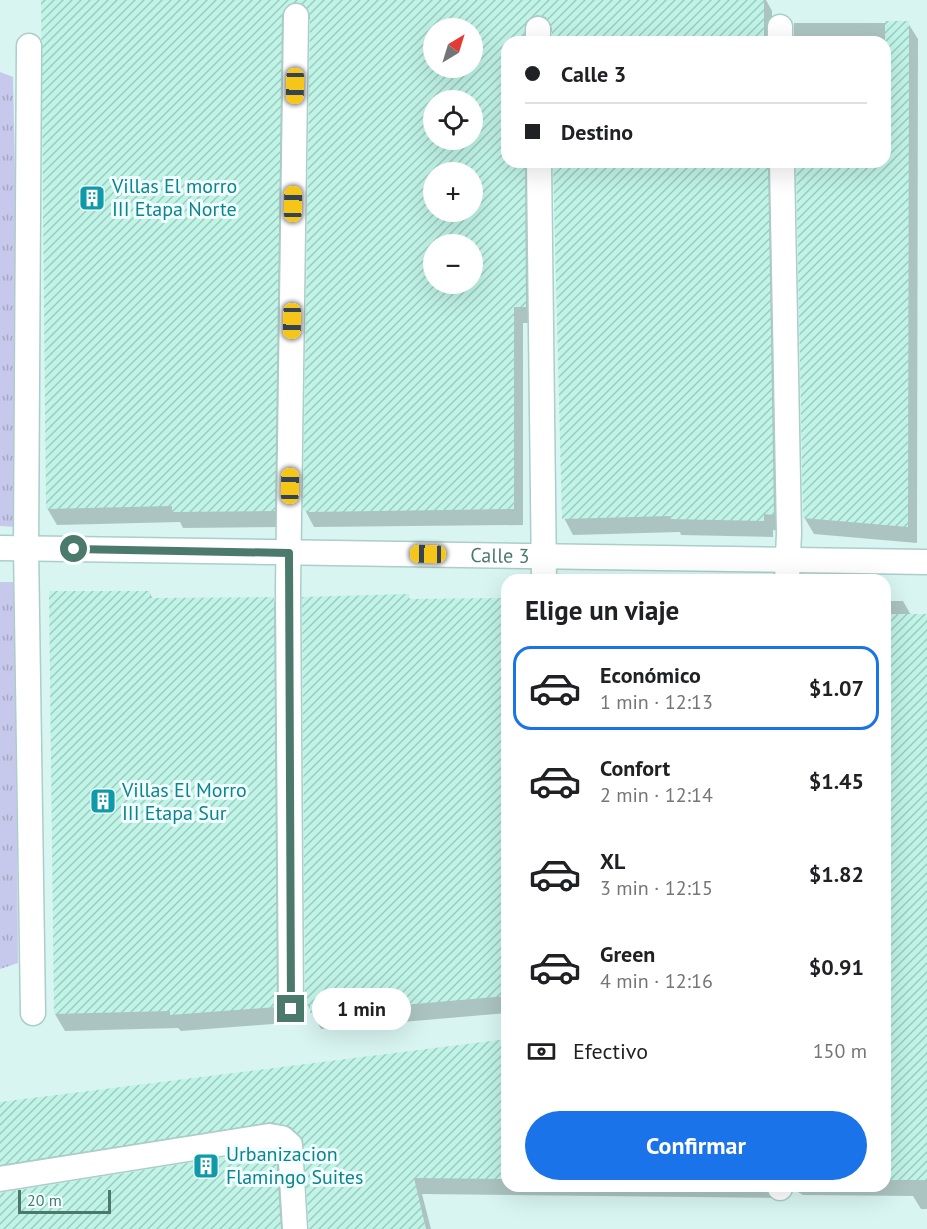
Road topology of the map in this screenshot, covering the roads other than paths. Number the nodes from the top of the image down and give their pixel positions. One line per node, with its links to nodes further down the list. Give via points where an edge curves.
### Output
1 (296, 16): 7 (street)
2 (28, 46): 6 (street)
3 (539, 168): 8 (street)
4 (783, 168): 10 (street)
5 (0, 548): 6 (street, Calle 3)
6 (26, 548): 7 (street, Calle 3); 13 (street)
7 (289, 553): 8 (street, Calle 3); 12 (street)
8 (544, 555): 10 (street, Calle 3); 11 (street)
9 (927, 562): 10 (street, Calle 3)
10 (787, 571)
11 (543, 574)
12 (291, 1009)
13 (33, 1013)
14 (0, 1179): 15 (street, via 269,1136 282,1138 290,1145)
15 (295, 1229)

